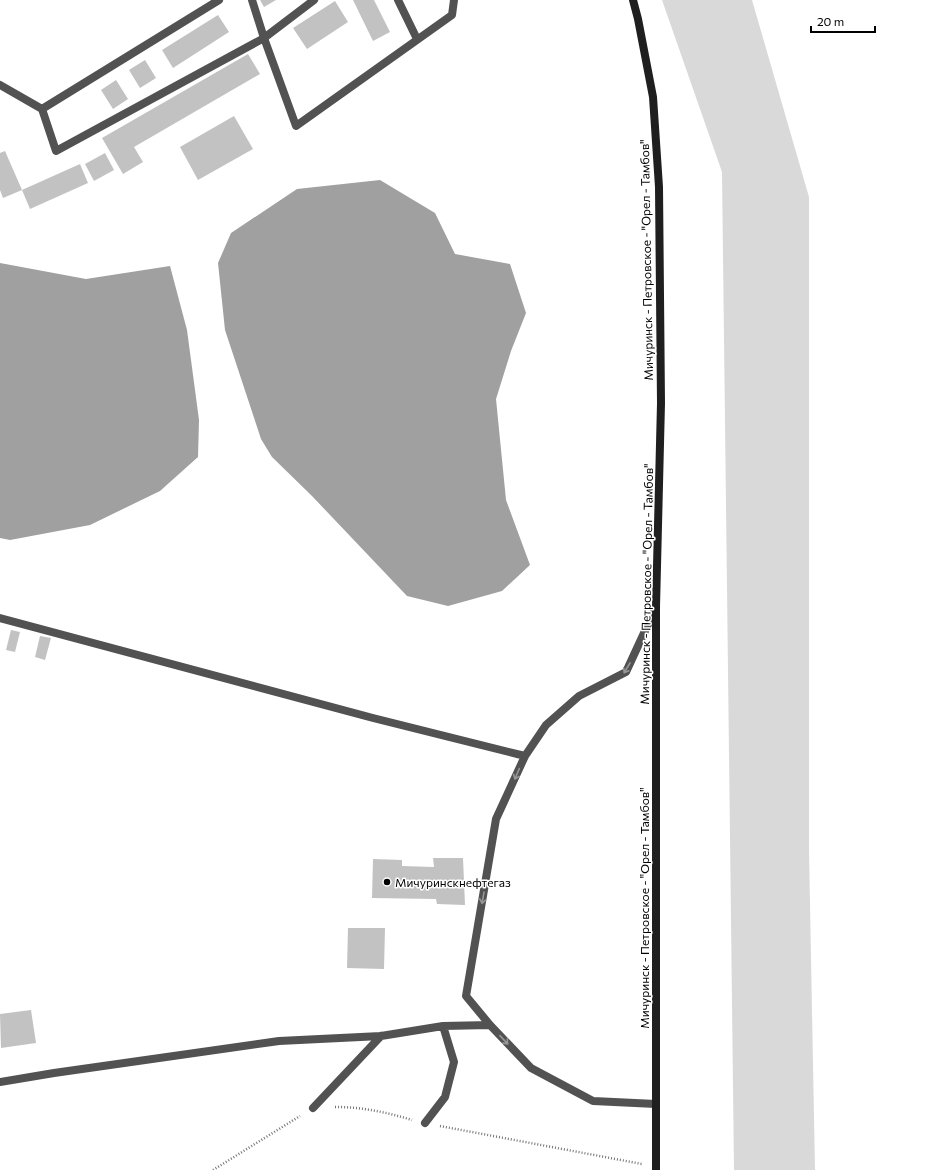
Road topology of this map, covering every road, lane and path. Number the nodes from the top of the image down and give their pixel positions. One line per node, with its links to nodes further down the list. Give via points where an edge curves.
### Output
1 (219, 0): 10 (lane)
2 (252, 0): 7 (lane)
3 (314, 0): 7 (lane)
4 (398, 0): 8 (lane)
5 (454, 0): 8 (lane, via 452,15)
6 (633, 0): 11 (street, Мичуринск - Петровское - "Орел - Тамбов", via 653,97 659,187 661,403)
7 (264, 38): 8 (lane, via 296,126); 10 (lane, via 56,151)
8 (417, 39)
9 (0, 85): 10 (lane)
10 (42, 109)
11 (656, 607): 13 (lane, one-way to 13, via 626,672 579,696 546,725); 18 (street, Мичуринск - Петровское - "Орел - Тамбов")
12 (0, 618): 13 (lane)
13 (525, 756): 14 (lane, one-way to 14, via 496,820 466,996)
14 (490, 1025): 15 (lane); 18 (lane, one-way to 18, via 531,1068 593,1101)
15 (443, 1026): 16 (lane); 20 (lane, via 454,1062 445,1097)
16 (381, 1036): 17 (lane, via 279,1041); 19 (lane)
17 (0, 1082)
18 (656, 1104): 21 (street, Мичуринск - Петровское - "Орел - Тамбов")
19 (313, 1108)
20 (425, 1123)
21 (656, 1170)

